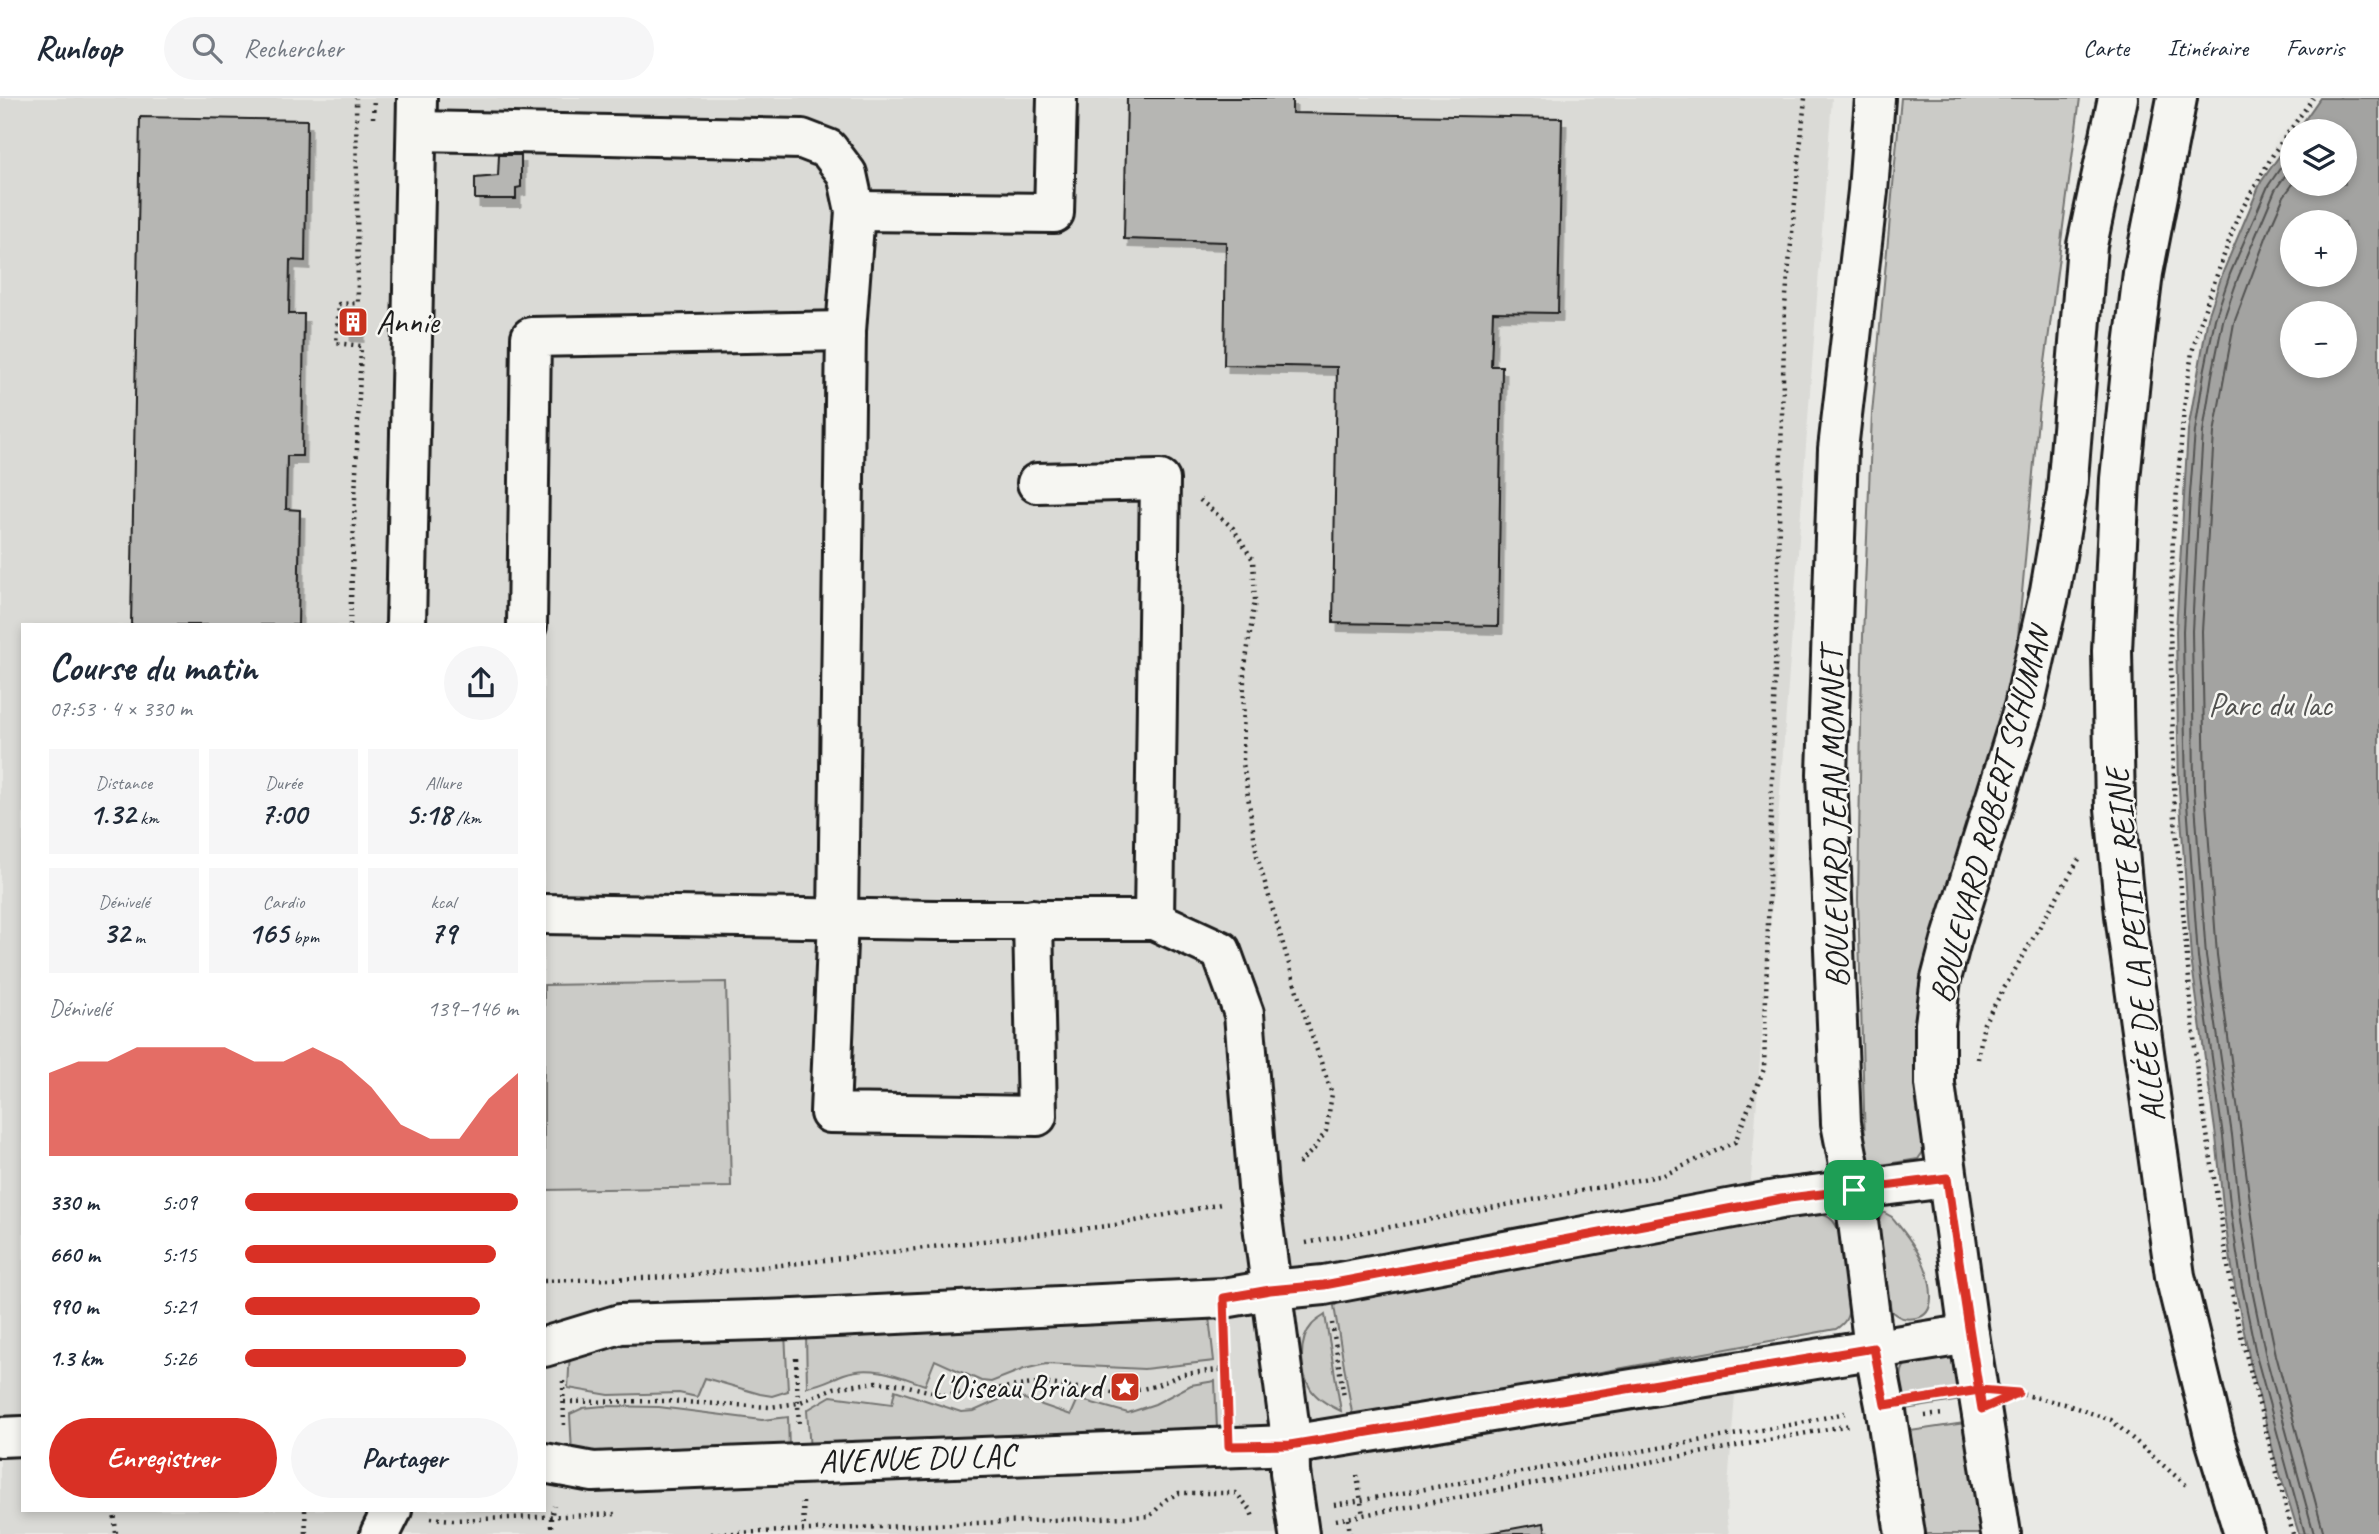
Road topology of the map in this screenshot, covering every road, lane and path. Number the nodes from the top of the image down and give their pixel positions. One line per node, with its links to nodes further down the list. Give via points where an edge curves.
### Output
1 (356, 98): 13 (path, via 358,303 339,304 336,343 361,346)
2 (1057, 98): 9 (street, via 1054,213)
3 (1805, 98): 25 (path, via 1785,306 1764,1069 1735,1142 1664,1175)
4 (1875, 98): 24 (street, BOULEVARD JEAN MONNET, via 1838,449 1827,775 1841,1124)
5 (2118, 98): 22 (street, BOULEVARD ROBERT SCHUMAN, via 2087,245 2067,491 2050,591 2024,707 1941,979 1935,1084)
6 (2177, 98): 16 (street, ALLÉE DE LA PETITE REINE, via 2143,273 2120,479 2112,650)
7 (2313, 98): 63 (path, via 2275,151 2238,216 2192,352 2175,510 2170,628 2175,819 2197,1071 2236,1316)
8 (416, 114): 9 (street, via 802,139 828,149 847,174); 14 (street)
9 (855, 211): 10 (street)
10 (846, 331): 15 (street, via 531,337); 18 (street)
11 (1160, 480): 12 (street); 20 (street); 23 (path, via 1184,486 1233,528 1253,560 1255,600 1244,673 1243,763 1257,856 1332,1094 1326,1130 1314,1149 1299,1163 1284,1165)
12 (1037, 483)
13 (350, 623)
14 (406, 623)
15 (527, 623)
16 (2115, 808): 21 (path, via 2102,820 1984,1023); 62 (street, ALLÉE DE LA PETITE REINE, via 2125,915 2175,1276)
17 (546, 914): 18 (street)
18 (838, 918): 19 (street); 19 (street, via 830,1113 1037,1116)
19 (1033, 919): 20 (street)
20 (1154, 920): 23 (street, via 1221,951 1244,1014)
21 (1977, 1072)
22 (1947, 1178): 24 (street); 30 (street, BOULEVARD ROBERT SCHUMAN)
23 (1258, 1187): 26 (path, via 1238,1201 1115,1226 673,1277); 27 (street)
24 (1854, 1190): 27 (street, via 1781,1199 1324,1285); 32 (street, BOULEVARD JEAN MONNET)
25 (1301, 1244)
26 (546, 1281)
27 (1270, 1290): 28 (street); 41 (street)
28 (1224, 1298): 31 (street, via 620,1324); 33 (path)
29 (1330, 1314): 37 (path)
30 (1969, 1334): 32 (street, AVENUE DU LAC); 35 (street, BOULEVARD ROBERT SCHUMAN)
31 (552, 1344): 36 (path)
32 (1874, 1348): 38 (street, BOULEVARD JEAN MONNET); 41 (street, AVENUE DU LAC)
33 (1227, 1370): 36 (path, via 1184,1374 1120,1394 1042,1383 944,1395 877,1382 834,1388 798,1403 770,1407); 42 (path)
34 (2018, 1393): 35 (path); 35 (path); 45 (path, via 2111,1420)
35 (1980, 1399): 38 (path); 61 (street, BOULEVARD ROBERT SCHUMAN)
36 (564, 1402): 44 (path)
37 (1346, 1408)
38 (1886, 1413): 47 (path, via 1801,1423); 51 (path, via 1841,1426); 60 (street, BOULEVARD JEAN MONNET)
39 (21, 1436): 40 (street)
40 (0, 1437)
41 (1290, 1445): 42 (street, AVENUE DU LAC); 53 (street)
42 (1229, 1446): 44 (street, AVENUE DU LAC, via 593,1472); 46 (path)
43 (1355, 1462): 47 (path)
44 (554, 1465): 57 (path)
45 (2193, 1492)
46 (1230, 1493): 53 (path, via 1236,1493 1250,1509 1259,1533); 58 (path, via 1179,1493 1150,1516)
47 (1361, 1501): 51 (path); 53 (path, via 1318,1506)
48 (114, 1512): 54 (path)
49 (305, 1512): 55 (path)
50 (391, 1512): 56 (street)
51 (1363, 1516): 52 (path)
52 (1348, 1518): 53 (path); 59 (path)
53 (1297, 1519)
54 (116, 1534)
55 (306, 1534)
56 (380, 1534)
57 (551, 1534)
58 (711, 1534)
59 (1350, 1534)
60 (1905, 1534)
61 (2001, 1534)
62 (2244, 1534)
63 (2293, 1534)

